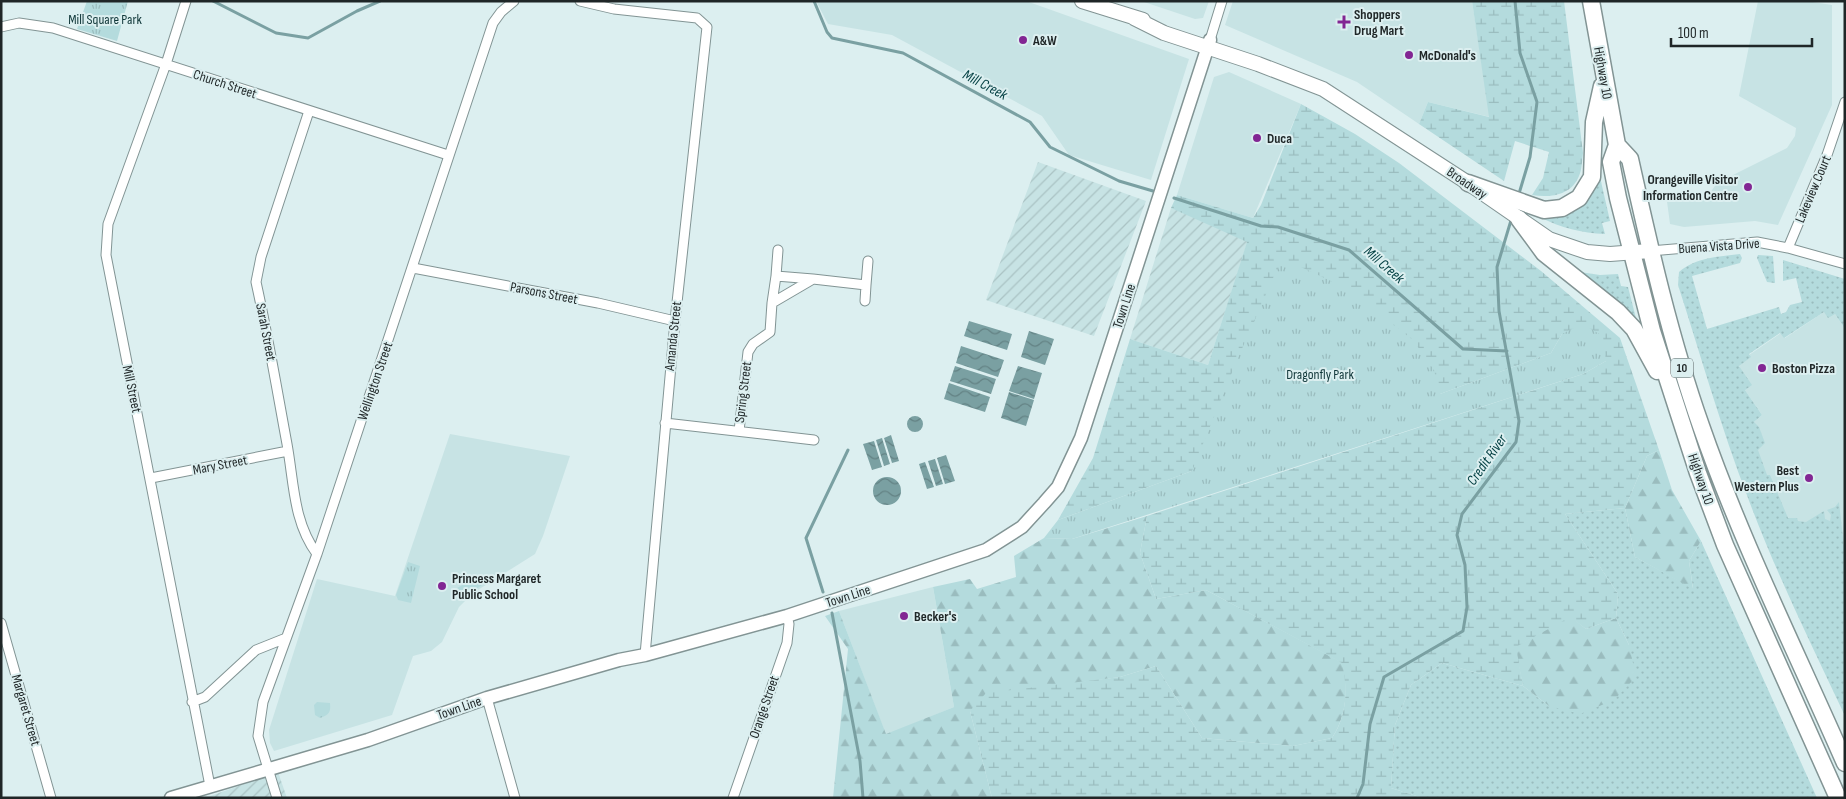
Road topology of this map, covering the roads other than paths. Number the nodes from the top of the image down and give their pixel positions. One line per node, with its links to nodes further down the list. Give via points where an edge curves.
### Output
1 (514, 1): 14 (street, Wellington Street, via 498,14 493,23)
2 (580, 1): 29 (street, Amanda Street, via 614,9 702,20 707,31)
3 (1082, 1): 8 (main road, Broadway, via 1134,18 1164,33)
4 (1222, 1): 8 (street)
5 (1591, 1): 10 (highway, Highway 10 / 10)
6 (185, 2): 9 (street, Mill Street)
7 (1, 27): 9 (street, Church Street, via 18,23 46,26)
8 (1210, 44): 15 (main road, Broadway, via 1322,89); 37 (main road, Town Line, via 1081,438 1058,487 1022,527 986,550)
9 (166, 64): 12 (street, Church Street); 35 (street, Mill Street, via 108,224 106,240 106,269)
10 (1603, 79): 13 (highway, Highway 10 / 10); 16 (highway, via 1594,122 1592,177 1580,198 1555,210)
11 (1845, 102): 17 (street, Lakeview Court, via 1827,155)
12 (309, 111): 14 (street, Church Street); 34 (street, Sarah Street, via 256,276)
13 (1617, 145): 19 (highway, Highway 10 / 10, via 1630,158); 20 (highway, Highway 10 / 10, via 1611,162)
14 (448, 156): 23 (street, Wellington Street)
15 (1468, 183): 16 (highway)
16 (1515, 207): 20 (main road, via 1549,239 1569,248); 30 (highway, via 1544,253 1618,312 1634,329)
17 (1788, 248): 19 (street, Buena Vista Drive, via 1746,242); 22 (street, Buena Vista Drive)
18 (778, 250): 24 (street, Spring Street)
19 (1650, 251): 20 (main road); 43 (highway, Highway 10 / 10, via 1678,357 1722,482)
20 (1632, 254): 30 (highway, Highway 10 / 10, via 1652,331)
21 (868, 261): 26 (street)
22 (1845, 264)
23 (414, 268): 29 (street, Parsons Street); 36 (street, Wellington Street)
24 (776, 276): 25 (street); 28 (street, Spring Street)
25 (813, 280): 26 (street); 28 (street)
26 (866, 285): 27 (street)
27 (864, 301)
28 (772, 303): 32 (street, Spring Street, via 770,332 753,344 748,352)
29 (675, 321): 31 (street, Amanda Street)
30 (1676, 402): 51 (highway, Highway 10 / 10, via 1725,545)
31 (665, 423): 32 (street, Spring Street); 40 (street, Amanda Street)
32 (739, 431): 33 (street, Spring Street)
33 (814, 440)
34 (288, 451): 35 (street, Mary Street); 36 (street, Sarah Street, via 297,509 309,543)
35 (151, 478): 42 (street, Mill Street)
36 (317, 554): 39 (street, Wellington Street)
37 (787, 616): 40 (main road, Town Line); 50 (street, Orange Street, via 787,643)
38 (1, 623): 46 (street, Margaret Street)
39 (286, 638): 42 (street, via 256,650 205,697); 44 (street, Wellington Street, via 263,702 258,736)
40 (645, 655): 41 (main road, Town Line)
41 (487, 698): 44 (main road, Town Line, via 368,740); 49 (street)
42 (192, 702): 45 (street, Mill Street)
43 (1845, 763)
44 (268, 769): 45 (main road, Town Line); 48 (street, Wellington Street)
45 (210, 786): 47 (main road, Town Line)
46 (52, 798)
47 (171, 798)
48 (277, 798)
49 (515, 798)
50 (733, 798)
51 (1838, 798)

